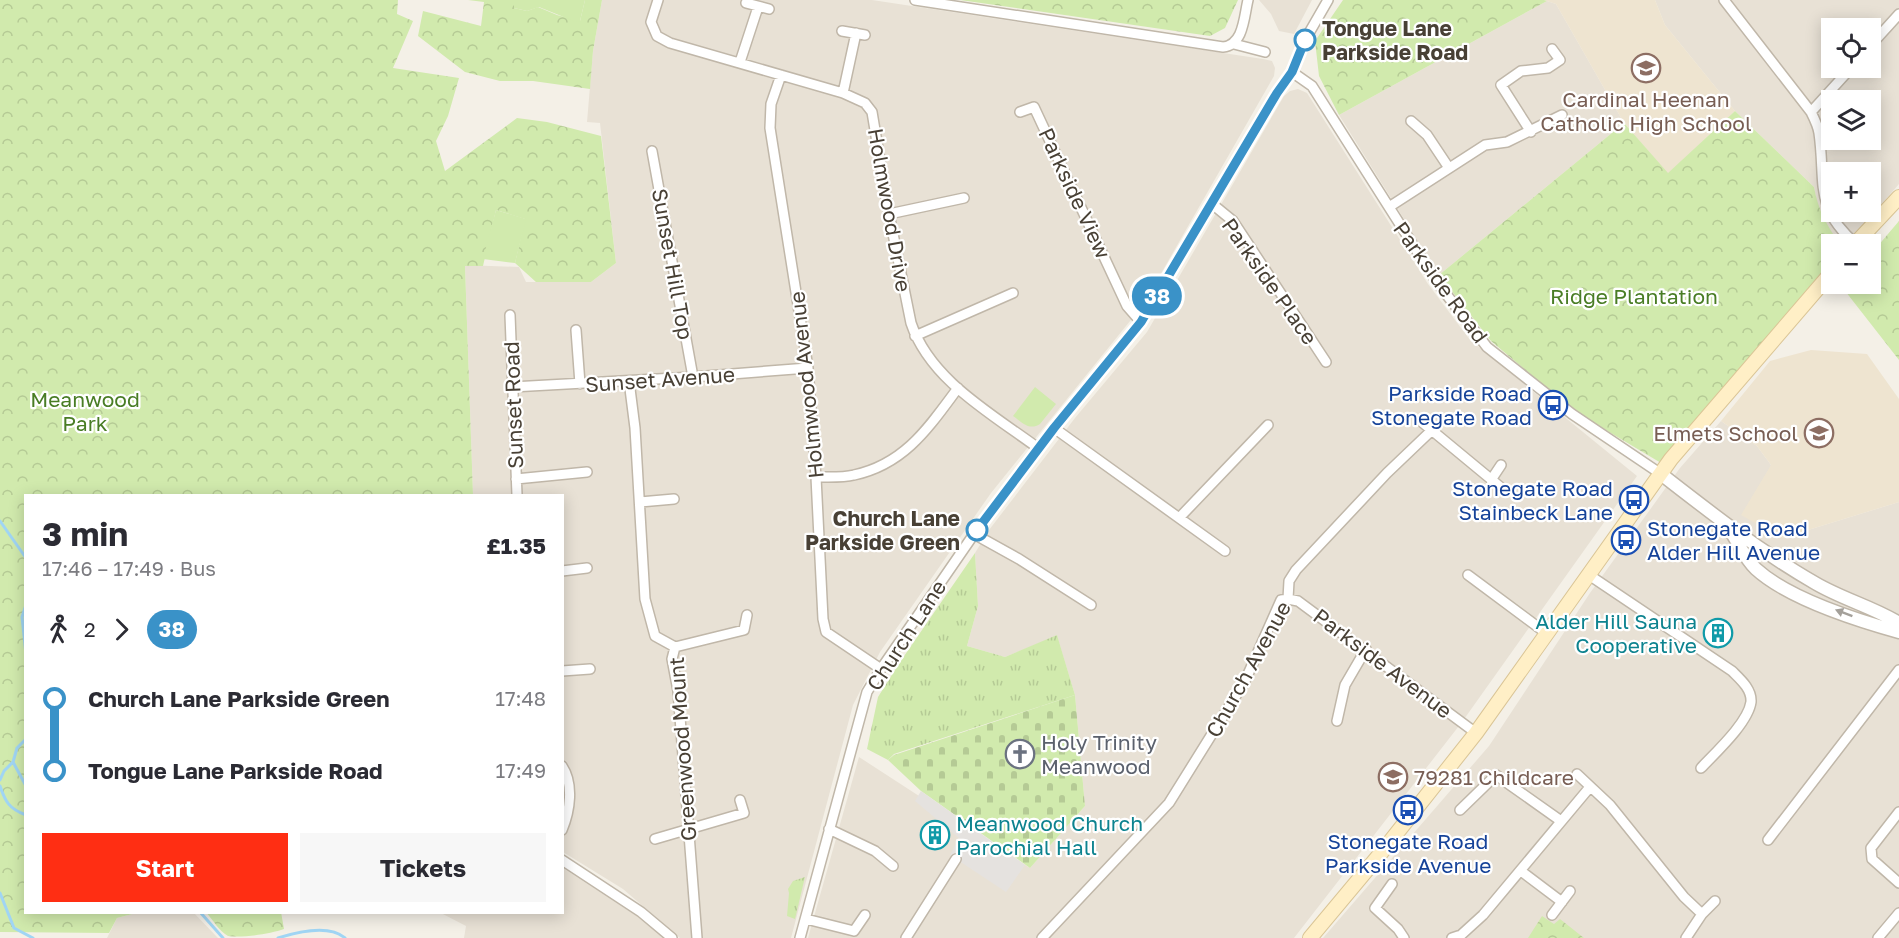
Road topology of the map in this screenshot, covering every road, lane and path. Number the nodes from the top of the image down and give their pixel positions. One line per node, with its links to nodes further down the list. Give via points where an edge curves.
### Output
1 (658, 0): 15 (street, Holmwood Drive, via 651,22 657,36)
2 (915, 0): 12 (street, via 1223,47)
3 (1248, 0): 12 (street)
4 (1328, 0): 16 (street, Church Lane)
5 (1724, 0): 20 (street)
6 (747, 3): 7 (street)
7 (758, 7): 8 (street); 15 (street)
8 (769, 9)
9 (1899, 14): 11 (street)
10 (842, 31): 19 (street, via 861,34)
11 (1881, 33)
12 (1234, 44): 14 (street)
13 (1552, 49): 24 (street, via 1560,60 1548,68 1521,71 1501,85)
14 (1265, 52)
15 (740, 62): 17 (street, Holmwood Drive)
16 (1292, 72): 29 (street, Church Lane); 30 (street, Parkside Road, via 1312,86)
17 (781, 75): 19 (street, Holmwood Drive); 41 (street, Holmwood Avenue, via 771,104 770,128)
18 (1842, 78): 20 (street)
19 (843, 93): 31 (street, Holmwood Drive, via 865,103 872,112)
20 (1811, 111): 32 (street, via 1819,132 1824,201)
21 (1020, 112): 37 (street, Parkside View, via 1034,107 1127,306)
22 (1562, 115): 24 (street)
23 (1411, 121): 26 (street, via 1427,135)
24 (1531, 132): 26 (street, via 1508,142 1485,145)
25 (652, 151): 42 (street, Sunset Hill Top)
26 (1449, 168): 30 (street)
27 (1899, 197): 33 (main road)
28 (964, 198): 31 (street)
29 (1211, 203): 37 (street, Church Lane); 40 (street, Parkside Place, via 1233,221)
30 (1389, 207): 54 (street, Parkside Road, via 1436,281 1487,347 1572,414)
31 (889, 214): 39 (street, Holmwood Drive)
32 (1844, 234)
33 (1865, 234)
34 (1821, 285): 54 (main road)
35 (1013, 293): 39 (street)
36 (510, 315): 45 (street, Sunset Road)
37 (1141, 322): 49 (street, Church Lane)
38 (576, 330): 44 (street)
39 (915, 336): 46 (street, Holmwood Drive, via 926,355)
40 (1326, 362)
41 (808, 368): 42 (street, Sunset Avenue); 55 (street, Holmwood Avenue)
42 (693, 377): 43 (street, Sunset Avenue)
43 (629, 381): 44 (street, Sunset Avenue); 61 (street, Greenwood Mount)
44 (580, 384): 45 (street, Sunset Avenue)
45 (512, 387): 56 (street, Sunset Road)
46 (958, 388): 51 (street, Holmwood Drive); 55 (street, via 923,435 905,451 879,467 852,475)
47 (1424, 423): 50 (street)
48 (1268, 425): 62 (street)
49 (1054, 428): 51 (street, Church Lane); 62 (street)
50 (1431, 431): 57 (street); 70 (street, Church Avenue, via 1386,473 1296,570 1289,581)
51 (1038, 448): 64 (street, Church Lane)
52 (1501, 465): 57 (street)
53 (587, 472): 56 (street)
54 (1660, 474): 63 (street); 69 (main road)
55 (816, 477): 79 (street, Holmwood Avenue, via 826,632)
56 (516, 479): 59 (street, Sunset Road)
57 (1491, 480): 58 (street)
58 (1504, 490)
59 (517, 494)
60 (674, 499): 61 (street)
61 (640, 502): 76 (street, Greenwood Mount, via 645,599 655,636)
62 (1180, 518): 65 (street)
63 (1728, 526): 73 (street, via 1818,585); 74 (street, one-way to 63, via 1778,585 1754,568)
64 (974, 534): 71 (street); 79 (street, Church Lane)
65 (1225, 551)
66 (587, 568): 67 (street)
67 (564, 571)
68 (1468, 575): 75 (street)
69 (1589, 575): 75 (main road); 84 (street, via 1732,671 1749,691 1751,701 1739,726)
70 (1287, 599): 77 (street, Parkside Avenue, via 1298,601); 115 (street, Church Avenue, via 1281,600 1245,681 1169,802)
71 (1091, 605)
72 (747, 615): 76 (street, via 744,630)
73 (1899, 623)
74 (1899, 632)
75 (1546, 633): 83 (main road)
76 (675, 647): 94 (street, Greenwood Mount, via 672,659)
77 (1366, 649): 82 (street, via 1345,685); 83 (street, Parkside Avenue)
78 (590, 669): 81 (street)
79 (881, 669): 93 (street, Church Lane, via 867,692)
80 (1899, 670): 96 (street)
81 (564, 671)
82 (1337, 721)
83 (1476, 733): 116 (main road)
84 (1701, 768)
85 (564, 773): 92 (street, via 570,793)
86 (1577, 774): 87 (street)
87 (1590, 787): 91 (street); 107 (street, via 1610,805)
88 (740, 800): 94 (street, via 744,813)
89 (1460, 810): 91 (street, via 1496,775)
90 (1899, 812): 101 (street, via 1870,848 1872,859)
91 (1561, 821): 100 (street)
92 (564, 826)
93 (830, 829): 99 (street, via 875,851); 110 (street, Church Lane)
94 (688, 830): 95 (street); 112 (street, Greenwood Mount)
95 (656, 838)
96 (1768, 840)
97 (956, 859): 114 (street)
98 (564, 861): 111 (street, via 641,912)
99 (892, 866)
100 (1521, 871): 105 (street); 118 (street, via 1484,915)
101 (1899, 883)
102 (1392, 884): 117 (street, via 1375,908)
103 (1570, 891): 105 (street)
104 (1714, 901): 107 (street)
105 (1562, 902): 109 (street)
106 (1899, 913): 120 (street)
107 (1702, 914): 119 (street)
108 (865, 915): 110 (street, via 854,931)
109 (1552, 915)
110 (806, 919): 113 (street, Church Lane)
111 (672, 938)
112 (697, 938)
113 (800, 938)
114 (906, 938)
115 (1042, 938)
116 (1310, 938)
117 (1404, 938)
118 (1452, 938)
119 (1686, 938)
120 (1878, 938)

